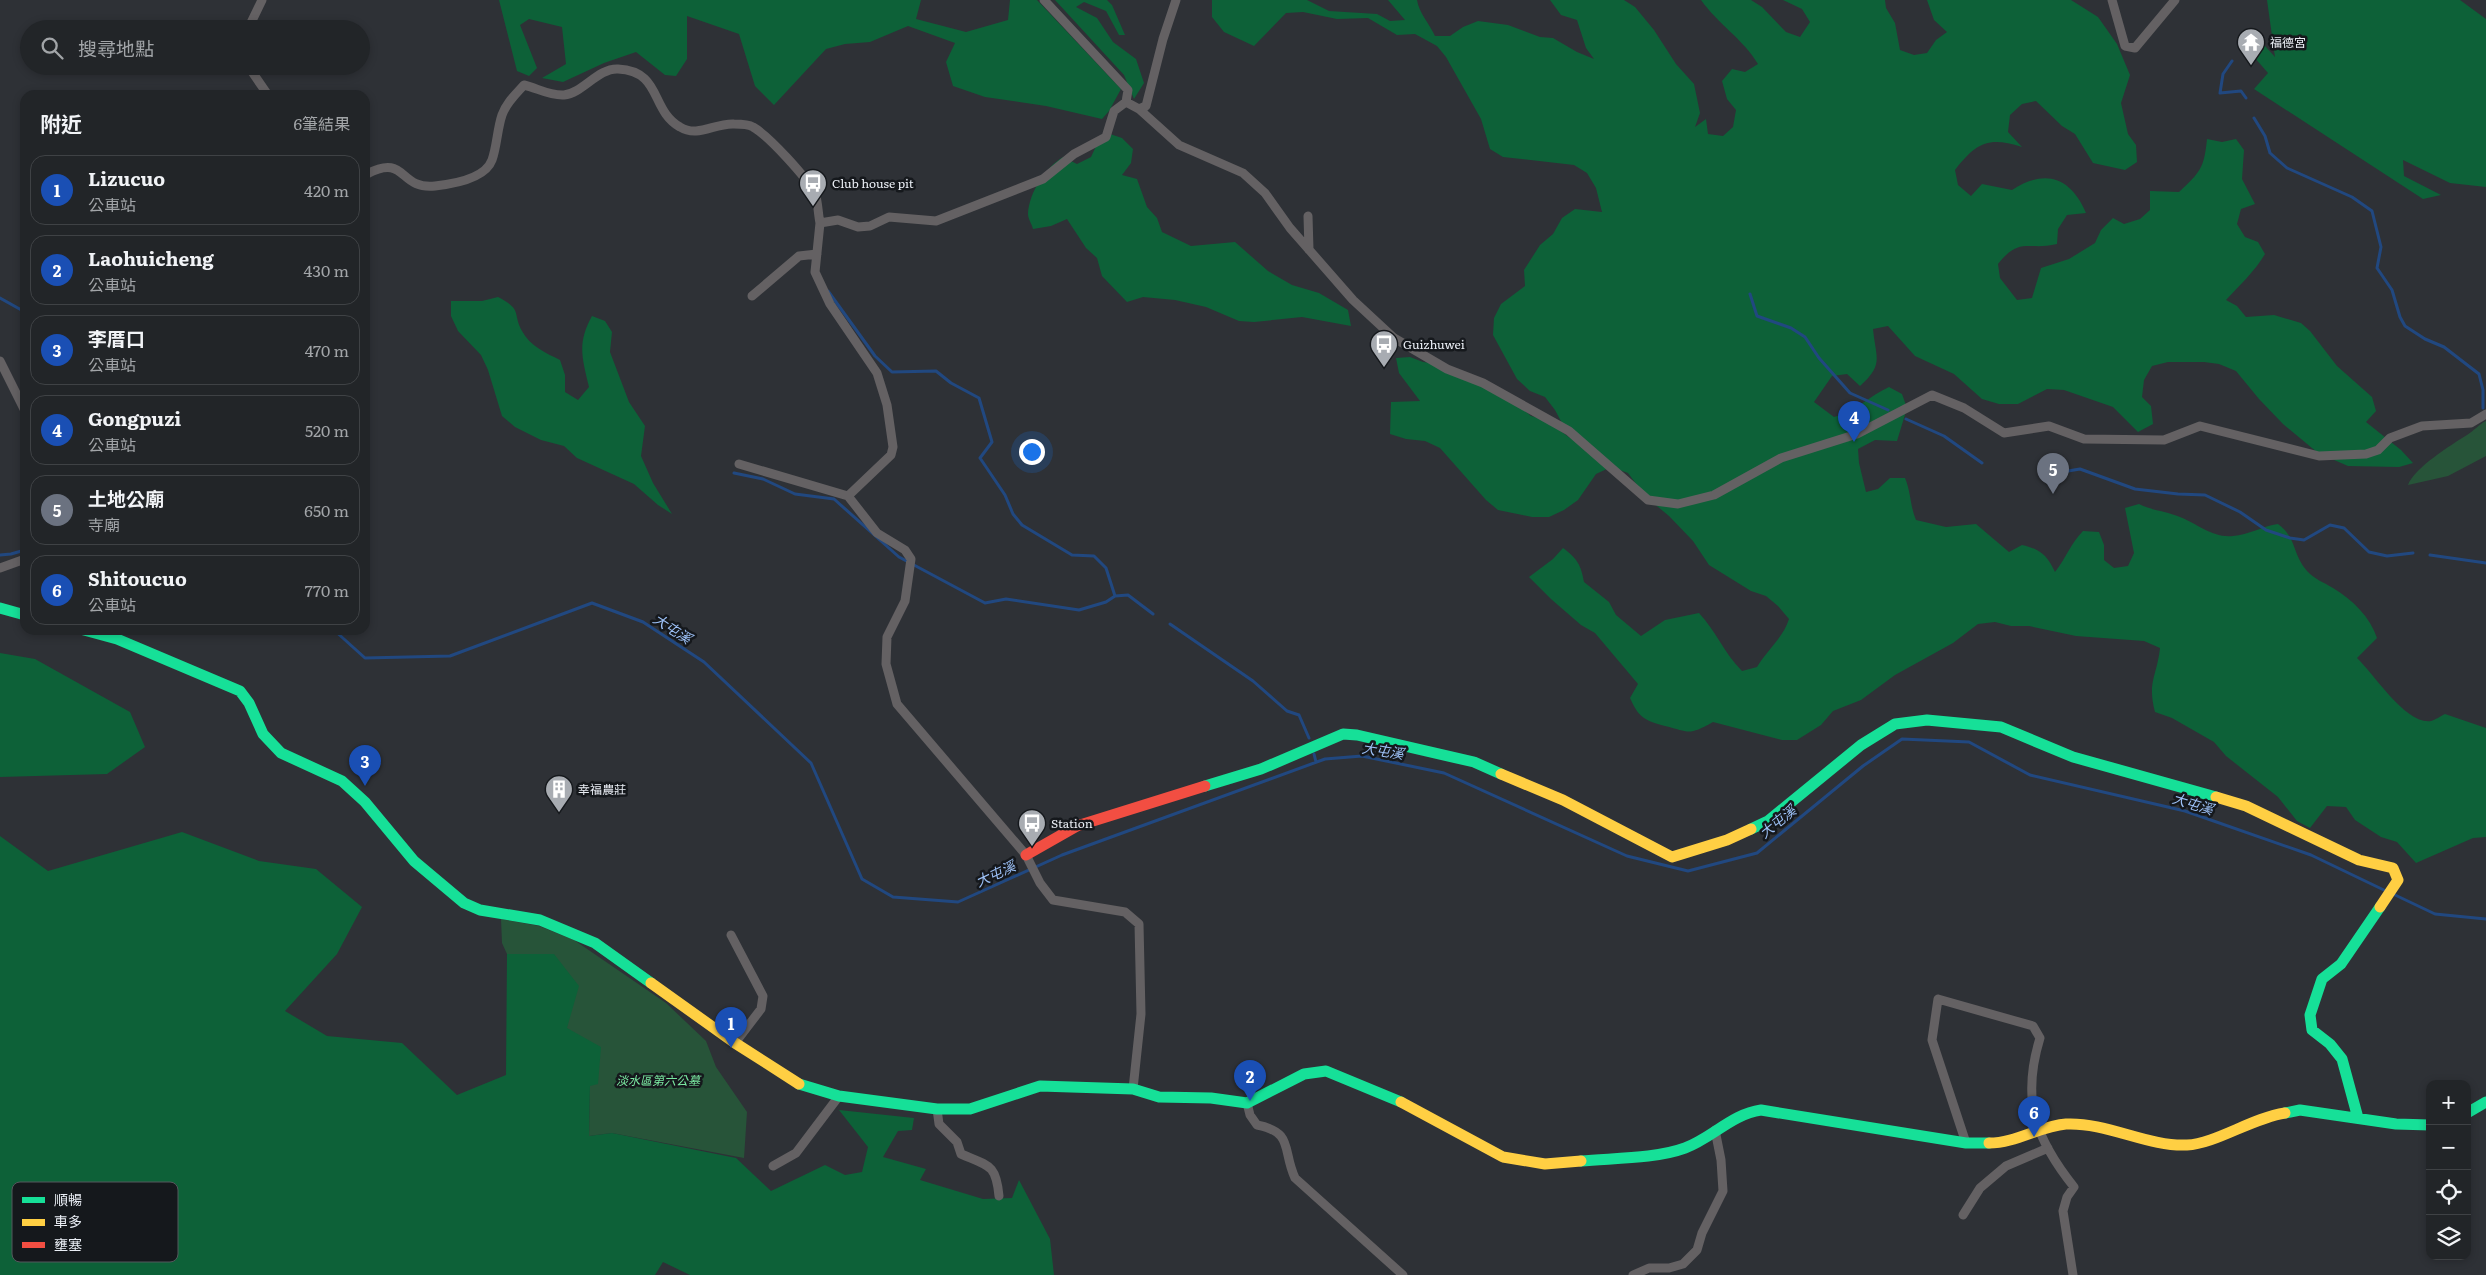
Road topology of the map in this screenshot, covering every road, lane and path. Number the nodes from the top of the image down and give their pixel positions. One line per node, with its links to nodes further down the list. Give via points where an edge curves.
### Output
1 (262, 0): 6 (street)
2 (1044, 0): 9 (street, via 1128,90)
3 (1176, 0): 10 (street, via 1150,95 1146,106)
4 (2112, 0): 5 (street, via 2125,46 2135,48)
5 (2175, 0)
6 (252, 20)
7 (254, 75): 8 (street)
8 (265, 90)
9 (1126, 102): 10 (street); 13 (street, via 1114,111 1106,137 1074,154 1043,178 936,222 889,217 870,226 858,227 838,220)
10 (1138, 109): 14 (street, via 1179,145 1243,173 1265,193)
11 (370, 174): 13 (street, via 389,166 424,187 474,177 491,162 502,115 524,85 553,95 567,94 608,70 617,69 638,72 645,78 670,121 683,129 704,131 716,124 752,126 789,160 815,194)
12 (1308, 216): 14 (street)
13 (820, 223): 15 (street)
14 (1310, 250): 19 (street, via 1353,300 1394,338 1447,369 1483,383 1569,431 1648,500 1678,504 1714,495 1781,458 1857,434 1932,395 1964,408 2004,433 2049,426 2084,438 2164,440 2200,426 2319,456 2366,454 2378,450 2390,438 2422,426 2470,423)
15 (817, 254): 16 (street, via 799,256); 21 (street, via 815,272 830,304 877,372 887,405 893,447 891,456)
16 (752, 296)
17 (0, 360): 18 (street)
18 (20, 401)
19 (2486, 414)
20 (739, 464): 21 (street)
21 (848, 496): 27 (street, via 877,533 905,550 911,559 905,601 887,636 886,664 897,704)
22 (20, 561): 23 (street)
23 (0, 568)
24 (0, 608): 25 (street)
25 (20, 614)
26 (102, 635): 29 (street, via 240,691 264,734 281,753 342,781 365,802 414,861 464,903 480,910 540,920 595,943)
27 (1028, 858): 30 (street, via 1040,884 1053,900 1125,912 1139,924 1141,1014); 36 (street, via 1077,826 1261,770 1343,734 1474,762 1563,800 1672,857 1727,840 1768,821 1861,745 1895,724 1927,720 2001,727 2073,757 2246,806 2358,860 2392,868 2398,880 2341,964 2322,979 2310,1015 2312,1030 2342,1059)
28 (731, 935): 29 (street, via 763,996 761,1009)
29 (735, 1044): 31 (street, via 800,1086)
30 (1133, 1089): 33 (street, via 1159,1097 1211,1098); 34 (street, via 1040,1086 970,1109)
31 (839, 1096): 34 (street); 42 (street, via 796,1153)
32 (2486, 1102): 35 (street)
33 (1247, 1103): 38 (street, via 1304,1074 1326,1071 1405,1104 1503,1157 1545,1164 1643,1156 1685,1148); 45 (street, via 1256,1125 1272,1128 1287,1145 1288,1162 1295,1178)
34 (937, 1109): 43 (street, via 939,1124 956,1142 961,1154 991,1167 998,1180)
35 (2471, 1111)
36 (2358, 1118): 37 (street); 39 (street, via 2300,1110 2266,1116 2202,1142 2186,1145 2087,1124 2064,1124)
37 (2426, 1125)
38 (1715, 1130): 40 (street, via 1748,1112 1761,1110); 46 (street, via 1723,1191 1697,1250 1683,1264 1649,1268)
39 (2039, 1130): 40 (street, via 2001,1144); 40 (street, via 2030,1090 2033,1060 2040,1038 2033,1026 1938,999 1932,1040); 41 (street)
40 (1966, 1143)
41 (2048, 1148): 44 (street, via 2006,1166 1980,1188); 47 (street, via 2074,1187 2063,1211)
42 (772, 1166)
43 (999, 1196)
44 (1963, 1215)
45 (1403, 1275)
46 (1633, 1275)
47 (2073, 1275)

